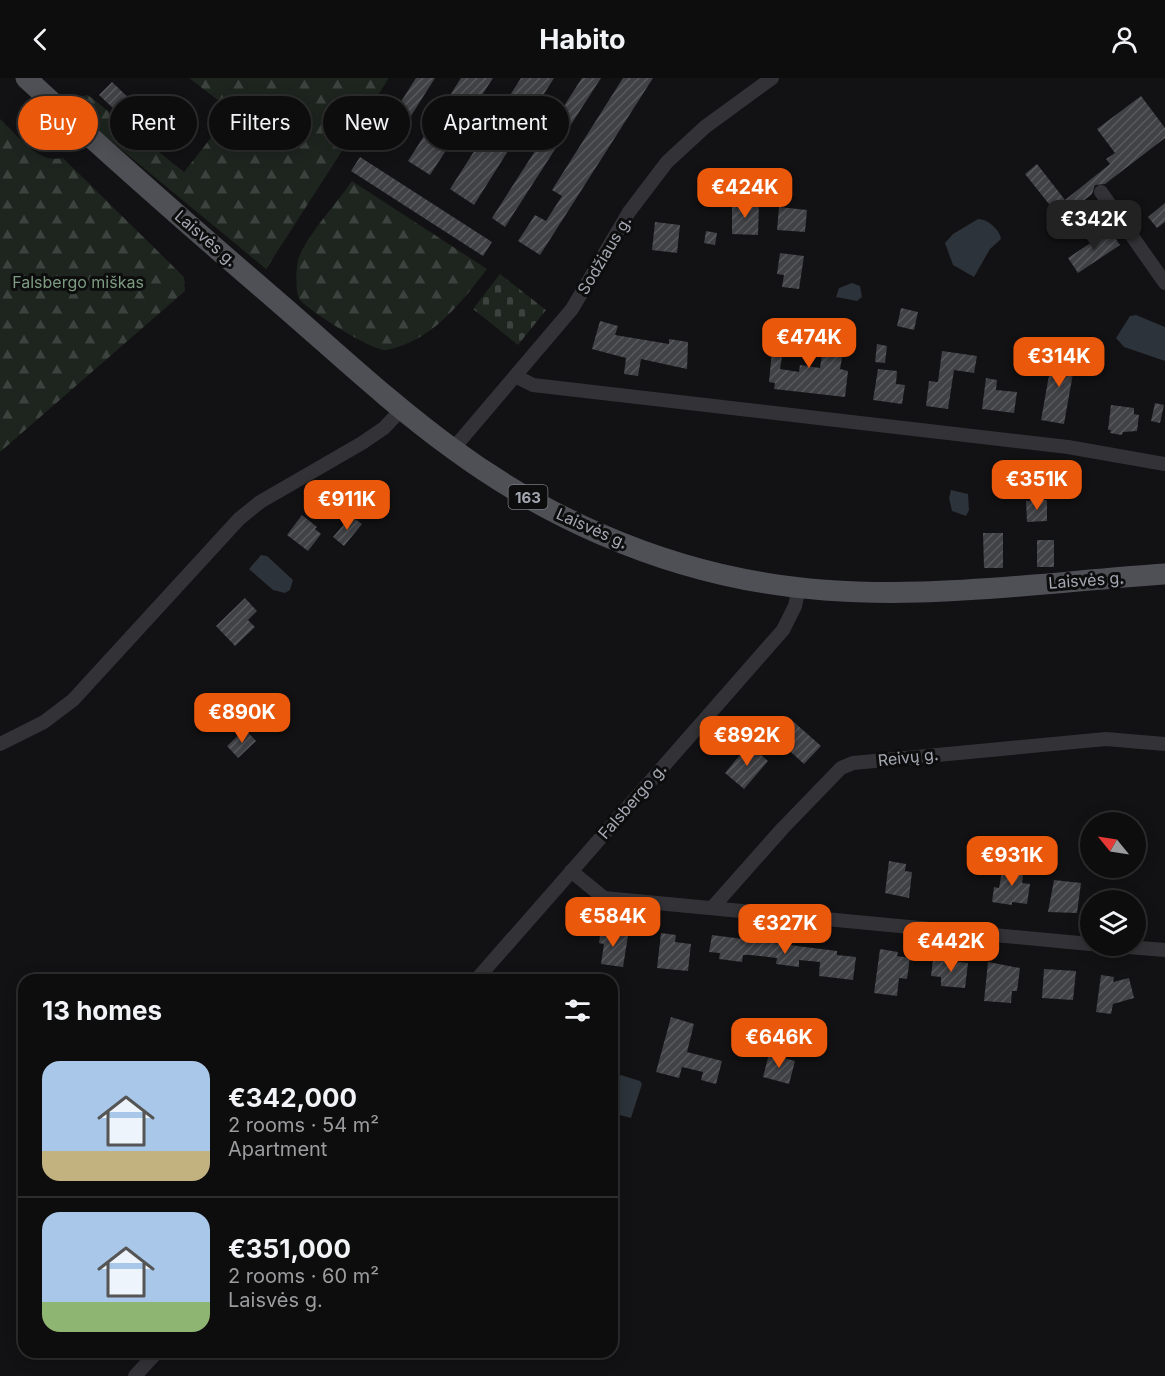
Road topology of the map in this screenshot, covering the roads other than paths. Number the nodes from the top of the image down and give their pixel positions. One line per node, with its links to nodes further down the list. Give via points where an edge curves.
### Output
1 (26, 78): 6 (main road, Laisvės g. / 163)
2 (772, 78): 5 (street, Sodžiaus g., via 705,127 667,162 629,212 572,309)
3 (1101, 192): 4 (street)
4 (1165, 283)
5 (516, 376): 7 (street, Sodžiaus g.); 8 (street, via 533,385 1068,447)
6 (402, 409): 7 (main road, Laisvės g. / 163); 11 (street, via 362,443 250,509 73,700 44,722)
7 (453, 449): 10 (main road, Laisvės g. / 163, via 521,494 617,541 731,577)
8 (1165, 465)
9 (1165, 574): 10 (main road, Laisvės g. / 163, via 909,592)
10 (799, 588): 13 (street, Falsbergo g., via 783,630)
11 (0, 744)
12 (1165, 744): 14 (street, Reivų g., via 1106,739 853,763 841,768 782,828)
13 (571, 871): 14 (street, via 604,898); 18 (street, Falsbergo g.)
14 (712, 908): 15 (street)
15 (1080, 943)
16 (1146, 948): 17 (street)
17 (1165, 950)
18 (481, 974)
19 (152, 1358): 20 (street)
20 (135, 1376)

